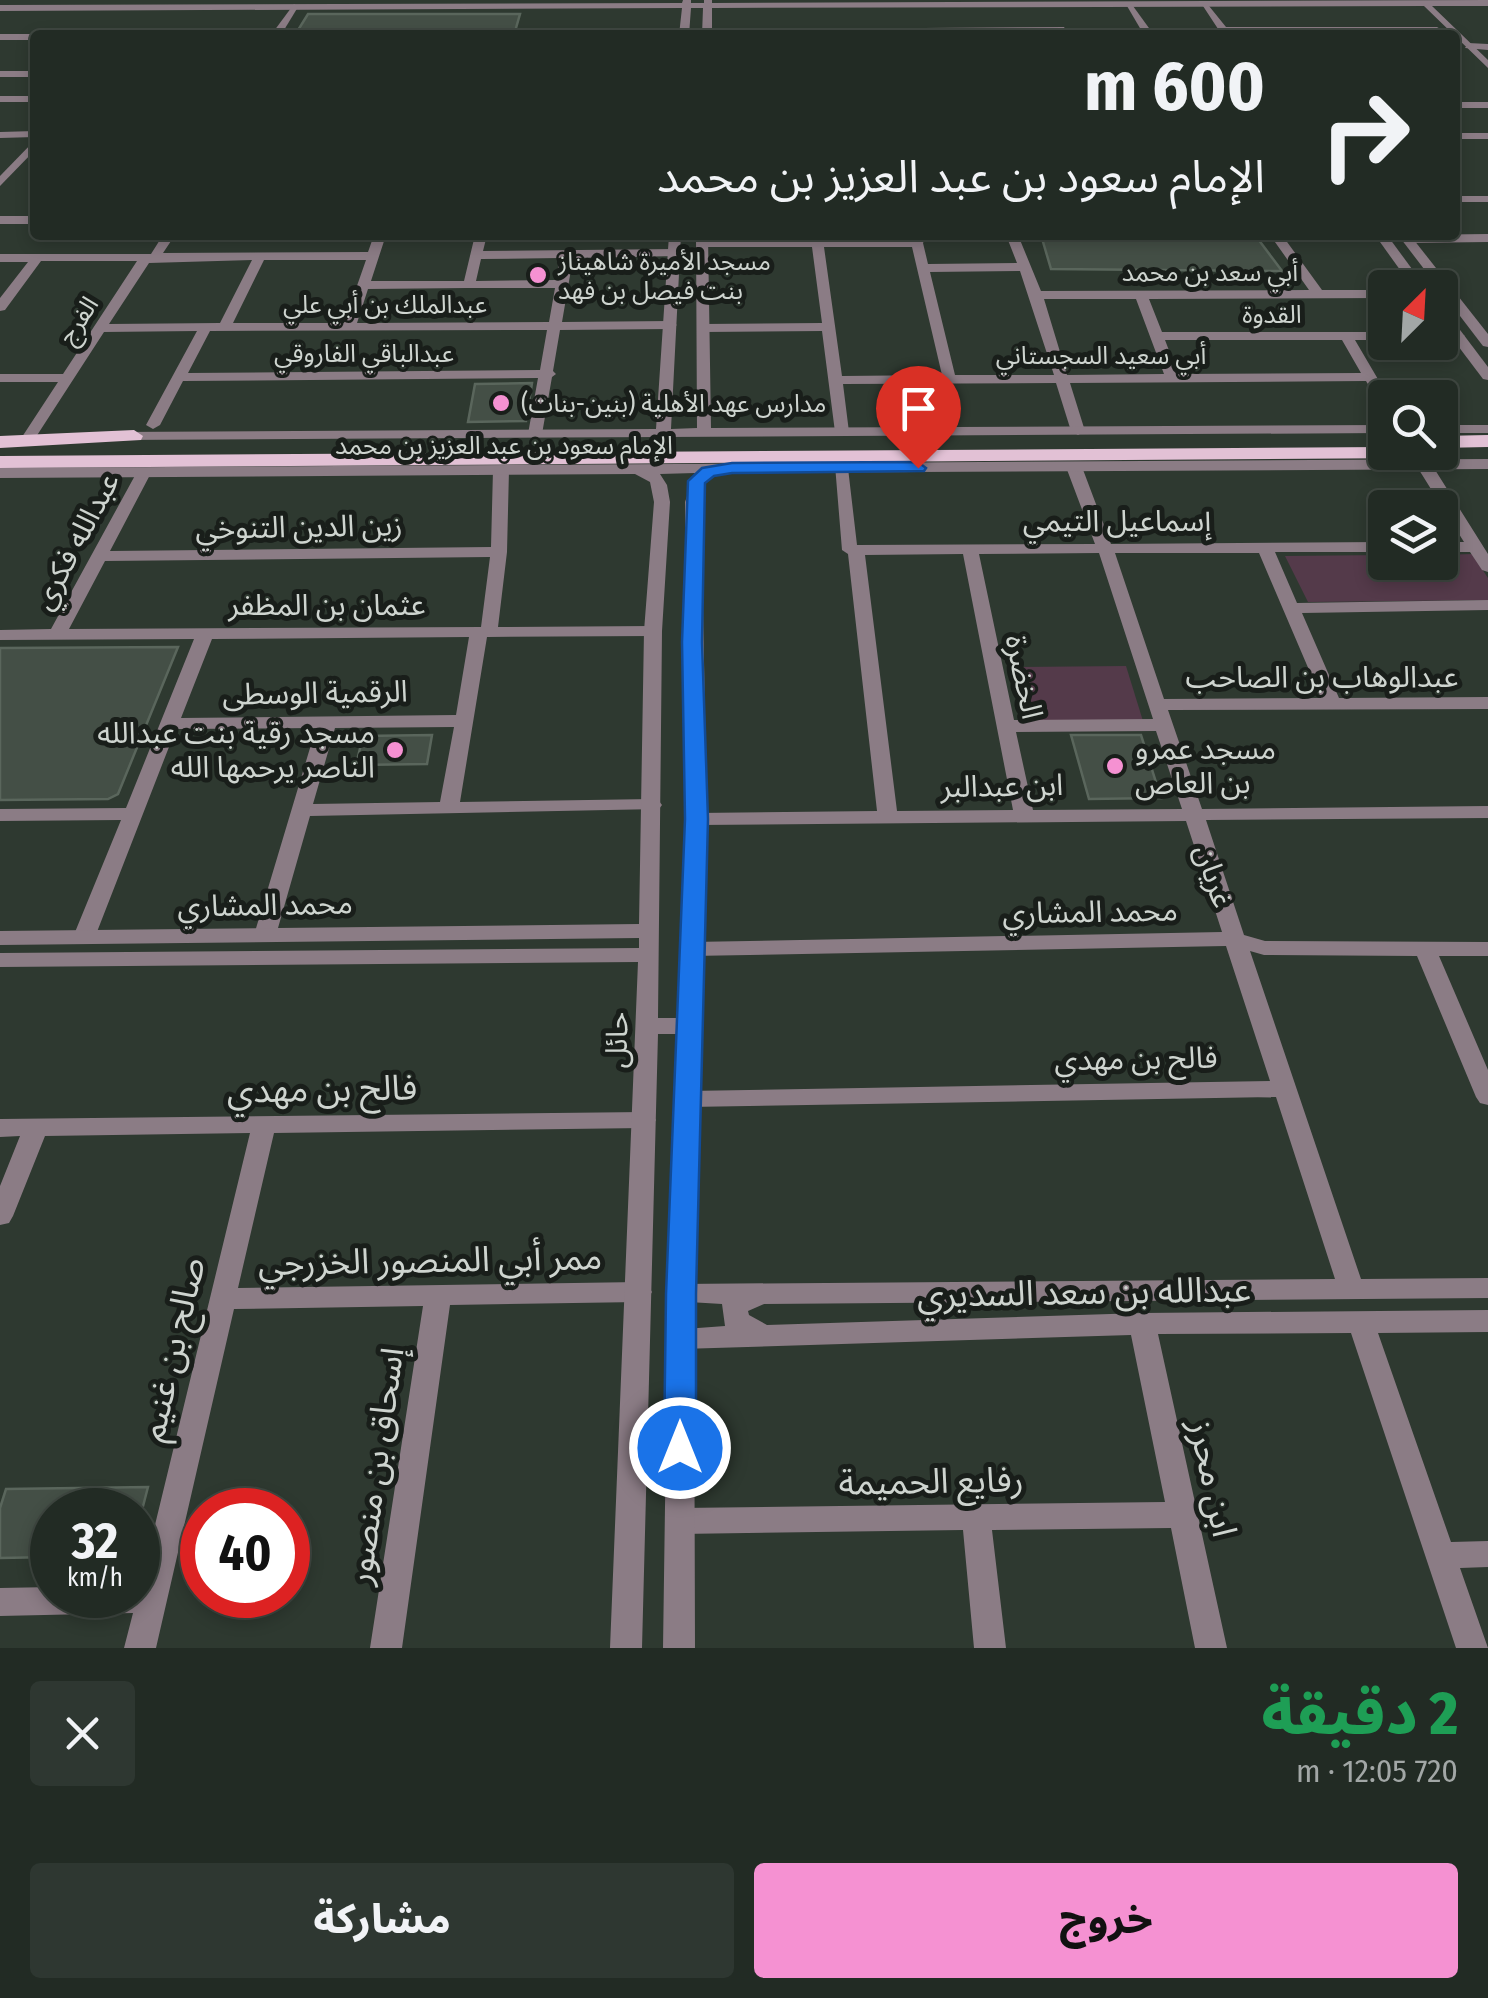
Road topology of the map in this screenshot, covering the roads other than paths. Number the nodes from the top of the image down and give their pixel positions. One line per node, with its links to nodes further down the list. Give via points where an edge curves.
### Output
1 (193, 3): 4 (street); 12 (street)
2 (403, 3): 3 (street); 12 (street)
3 (553, 3): 5 (street)
4 (128, 4): 14 (street)
5 (687, 5): 6 (street); 15 (street); 19 (street)
6 (708, 5): 7 (street); 16 (street); 20 (street)
7 (1488, 5): 11 (street)
8 (1130, 8): 9 (street); 13 (street); 23 (street)
9 (1206, 8): 10 (street); 24 (street)
10 (1407, 8): 11 (street); 25 (street)
11 (1428, 8): 26 (street)
12 (294, 9): 14 (street); 15 (street); 17 (street)
13 (1056, 9): 16 (street); 22 (street)
14 (0, 10)
15 (534, 10): 18 (street)
16 (791, 10): 21 (street)
17 (279, 30)
18 (529, 30)
19 (684, 30)
20 (707, 30)
21 (795, 30)
22 (1064, 30)
23 (1145, 30)
24 (1224, 30)
25 (1437, 30)
26 (1451, 30)
27 (0, 37): 28 (street)
28 (30, 37)
29 (1460, 38): 30 (street)
30 (1468, 46): 31 (street); 33 (street)
31 (1488, 46)
32 (1460, 51): 36 (street)
33 (1488, 65)
34 (0, 74): 35 (street)
35 (30, 74)
36 (1488, 76)
37 (30, 98): 38 (street)
38 (0, 99)
39 (1460, 106): 40 (street)
40 (1488, 106)
41 (0, 134): 42 (street)
42 (30, 137)
43 (30, 140): 46 (street)
44 (1460, 140): 45 (street)
45 (1488, 140)
46 (8, 173)
47 (1460, 199): 48 (street)
48 (1488, 199)
49 (0, 212): 50 (street)
50 (30, 212)
51 (0, 220): 52 (street)
52 (30, 220)
53 (1460, 238): 54 (street)
54 (1488, 238)
55 (165, 240): 73 (street, الفرج)
56 (378, 240): 72 (street)
57 (480, 240): 69 (street)
58 (675, 240): 68 (street)
59 (702, 240): 93 (street)
60 (725, 240): 67 (street)
61 (899, 240): 67 (street)
62 (919, 240): 76 (street)
63 (1014, 240): 77 (street)
64 (1280, 240): 82 (street)
65 (1385, 240): 78 (street)
66 (1408, 240): 99 (street)
67 (818, 244): 94 (street)
68 (674, 253): 70 (street); 87 (street)
69 (476, 255): 70 (street); 81 (street)
70 (567, 255): 79 (street)
71 (260, 256): 72 (street); 73 (street); 92 (street)
72 (373, 256): 80 (street)
73 (155, 257): 75 (street); 90 (street, الفرج, via 144,260)
74 (0, 258): 75 (street)
75 (37, 258): 86 (street)
76 (923, 268): 77 (street); 105 (street)
77 (1026, 268): 84 (street)
78 (1407, 270)
79 (563, 284): 81 (street); 88 (street)
80 (363, 285): 81 (street); 89 (street)
81 (469, 285)
82 (1318, 294): 83 (street, أبي سعد بن محمد); 85 (street, أبي سعد بن محمد)
83 (1368, 294)
84 (1036, 295): 85 (street, أبي سعد بن محمد); 108 (street)
85 (1142, 295): 95 (street)
86 (0, 307)
87 (670, 325): 88 (street, عبدالملك بن أبي علي); 112 (street)
88 (557, 326): 89 (street, عبدالملك بن أبي علي); 100 (street)
89 (349, 327): 92 (street, عبدالملك بن أبي علي)
90 (100, 328): 91 (street, عبدالملك بن أبي علي); 107 (street, الفرج)
91 (205, 328): 92 (street, عبدالملك بن أبي علي); 104 (street)
92 (224, 328)
93 (704, 328): 94 (street); 113 (street)
94 (828, 328): 109 (street)
95 (1158, 336): 98 (street, القدوة); 101 (street)
96 (1368, 336): 98 (street, القدوة)
97 (1458, 336): 103 (street)
98 (1347, 337): 102 (street)
99 (1488, 342)
100 (548, 374): 104 (street, عبدالباقي الفاروقي); 119 (street)
101 (1172, 376): 102 (street, أبي سعيد السجستاني); 108 (street, أبي سعيد السجستاني)
102 (1368, 376): 110 (street)
103 (1488, 376)
104 (179, 377): 111 (street)
105 (949, 377): 108 (street, أبي سعيد السجستاني); 109 (street, أبي سعيد السجستاني)
106 (0, 378): 107 (street)
107 (67, 378): 121 (street, الفرج)
108 (1062, 378): 117 (street)
109 (835, 380): 118 (street)
110 (1371, 380)
111 (152, 425)
112 (664, 426): 113 (street, الإمام سعود بن عبد العزيز بن محمد); 119 (street, الإمام سعود بن عبد العزيز بن محمد)
113 (704, 426): 118 (street, الإمام سعود بن عبد العزيز بن محمد)
114 (1458, 428): 116 (street)
115 (1368, 429): 117 (street, الإمام سعود بن عبد العزيز بن محمد)
116 (1488, 429)
117 (1078, 431): 118 (street, الإمام سعود بن عبد العزيز بن محمد)
118 (842, 432)
119 (535, 434): 120 (street, الإمام سعود بن عبد العزيز بن محمد)
120 (134, 436): 121 (street, الإمام سعود بن عبد العزيز بن محمد); 125 (main road)
121 (29, 437): 125 (street, الإمام سعود بن عبد العزيز بن محمد)
122 (1368, 442): 125 (main road, الإمام سعود بن عبد العزيز بن محمد)
123 (1458, 442): 124 (main road)
124 (1488, 442)
125 (0, 443)
126 (1488, 452): 127 (main road, الإمام سعود بن عبد العزيز بن محمد)
127 (1458, 454)
128 (1368, 458): 138 (main road, الإمام سعود بن عبد العزيز بن محمد)
129 (1368, 459): 132 (street, الإمام سعود بن عبد العزيز بن محمد)
130 (1458, 461): 131 (street, الإمام سعود بن عبد العزيز بن محمد)
131 (1488, 464)
132 (1074, 466): 135 (street, الإمام سعود بن عبد العزيز بن محمد); 145 (street, غريان)
133 (616, 468): 134 (street, الإمام سعود بن عبد العزيز بن محمد); 136 (street, الإمام سعود بن عبد العزيز بن محمد); 141 (street, via 655,476)
134 (732, 468): 135 (street, الإمام سعود بن عبد العزيز بن محمد); 142 (street, via 699,477)
135 (840, 468): 149 (street)
136 (502, 470): 139 (street, الإمام سعود بن عبد العزيز بن محمد); 150 (street)
137 (1434, 470): 144 (street)
138 (1, 471): 139 (main road); 140 (street, الإمام سعود بن عبد العزيز بن محمد)
139 (240, 472): 140 (street, الإمام سعود بن عبد العزيز بن محمد)
140 (143, 473): 151 (street, عبدالله فكري)
141 (661, 491): 142 (street, via 677,484); 155 (street, حائل)
142 (695, 492): 176 (street)
143 (1458, 547): 144 (street)
144 (1474, 547): 152 (street)
145 (1106, 548): 146 (street, إسماعيل التيمي); 148 (street, إسماعيل التيمي); 162 (street, غريان)
146 (1265, 548): 147 (street, إسماعيل التيمي); 154 (street)
147 (1368, 548)
148 (970, 549): 149 (street, إسماعيل التيمي); 166 (street, الخضرة)
149 (853, 550): 175 (street)
150 (499, 552): 151 (street, زين الدين التنوخي); 156 (street)
151 (99, 556): 159 (street, عبدالله فكري)
152 (1488, 567)
153 (1488, 605): 154 (street)
154 (1289, 608): 161 (street)
155 (653, 631): 156 (street, عثمان بن المظفر); 167 (street, حائل)
156 (484, 632): 157 (street, عثمان بن المظفر); 163 (street)
157 (205, 634): 159 (street, عثمان بن المظفر); 165 (street)
158 (0, 635): 159 (street, عثمان بن المظفر)
159 (57, 635)
160 (1488, 703): 161 (street, عبدالوهاب بن الصاحب)
161 (1332, 704): 162 (street, عبدالوهاب بن الصاحب)
162 (1161, 715): 166 (street, عبدالوهاب بن الصاحب); 173 (street, غريان)
163 (463, 721): 164 (street, الرقمية الوسطى); 168 (street)
164 (327, 722): 165 (street, الرقمية الوسطى); 169 (street)
165 (167, 724): 172 (street)
166 (1006, 726): 174 (street, الخضرة)
167 (652, 805): 168 (street); 181 (street, حائل)
168 (449, 808): 169 (street)
169 (302, 810): 178 (street)
170 (1488, 812): 173 (street, ابن عبدالبر)
171 (0, 814): 172 (street)
172 (130, 814): 182 (street)
173 (1194, 814): 174 (street, ابن عبدالبر); 180 (street, غريان)
174 (1024, 816): 175 (street, ابن عبدالبر)
175 (888, 817): 176 (street, ابن عبدالبر)
176 (696, 819): 183 (street)
177 (592, 932): 178 (street, محمد المشاري); 181 (street, محمد المشاري); 186 (street, via 620,942)
178 (265, 935): 182 (street, محمد المشاري)
179 (0, 938): 182 (street, محمد المشاري)
180 (1235, 939): 183 (street, محمد المشاري); 184 (street, محمد المشاري, via 1264,948); 190 (street, غريان)
181 (650, 943): 186 (street, محمد المشاري); 188 (street, حائل)
182 (81, 948): 186 (street, محمد المشاري); 187 (street, محمد المشاري)
183 (691, 949): 189 (street)
184 (1425, 949): 185 (street, محمد المشاري); 191 (street)
185 (1488, 949)
186 (592, 956)
187 (0, 960)
188 (647, 1026): 189 (street); 193 (street, حائل)
189 (689, 1026): 192 (street)
190 (1284, 1089): 192 (street, فالح بن مهدي); 198 (street, غريان)
191 (1488, 1096)
192 (688, 1099): 201 (street)
193 (644, 1120): 194 (street, فالح بن مهدي); 200 (street, حائل)
194 (264, 1125): 196 (street, فالح بن مهدي); 204 (street, صالح بن غنيم)
195 (0, 1128): 196 (street, فالح بن مهدي)
196 (36, 1128): 197 (street)
197 (0, 1216)
198 (1350, 1288): 199 (street, عبدالله بن سعد السديري); 202 (street, عبدالله بن سعد السديري)
199 (1488, 1288)
200 (638, 1292): 203 (street, ممر أبي المنصور الخزرجي); 221 (street, حائل)
201 (681, 1294): 202 (street, عبدالله بن سعد السديري); 209 (street)
202 (766, 1294): 208 (street, via 733,1312 736,1321)
203 (438, 1296): 204 (street, ممر أبي المنصور الخزرجي); 220 (street, إسحاق بن منصور)
204 (223, 1299): 215 (street, صالح بن غنيم)
205 (1361, 1322): 206 (street, عبدالله بن سعد السديري); 207 (street, عبدالله بن سعد السديري); 213 (street)
206 (1488, 1322)
207 (1142, 1324): 208 (street, عبدالله بن سعد السديري); 210 (street, ابن محرز)
208 (765, 1335): 209 (street, عبدالله بن سعد السديري)
209 (681, 1338): 212 (street)
210 (1182, 1515): 211 (street, رفايع الحميمة); 224 (street, ابن محرز)
211 (976, 1518): 212 (street, رفايع الحميمة); 223 (street)
212 (680, 1521): 222 (street)
213 (1440, 1554): 214 (street); 225 (street)
214 (1488, 1554)
215 (160, 1562)
216 (30, 1601): 217 (street)
217 (0, 1602)
218 (147, 1618): 219 (street, صالح بن غنيم)
219 (140, 1648)
220 (386, 1648)
221 (626, 1648)
222 (679, 1648)
223 (990, 1648)
224 (1210, 1648)
225 (1472, 1648)

